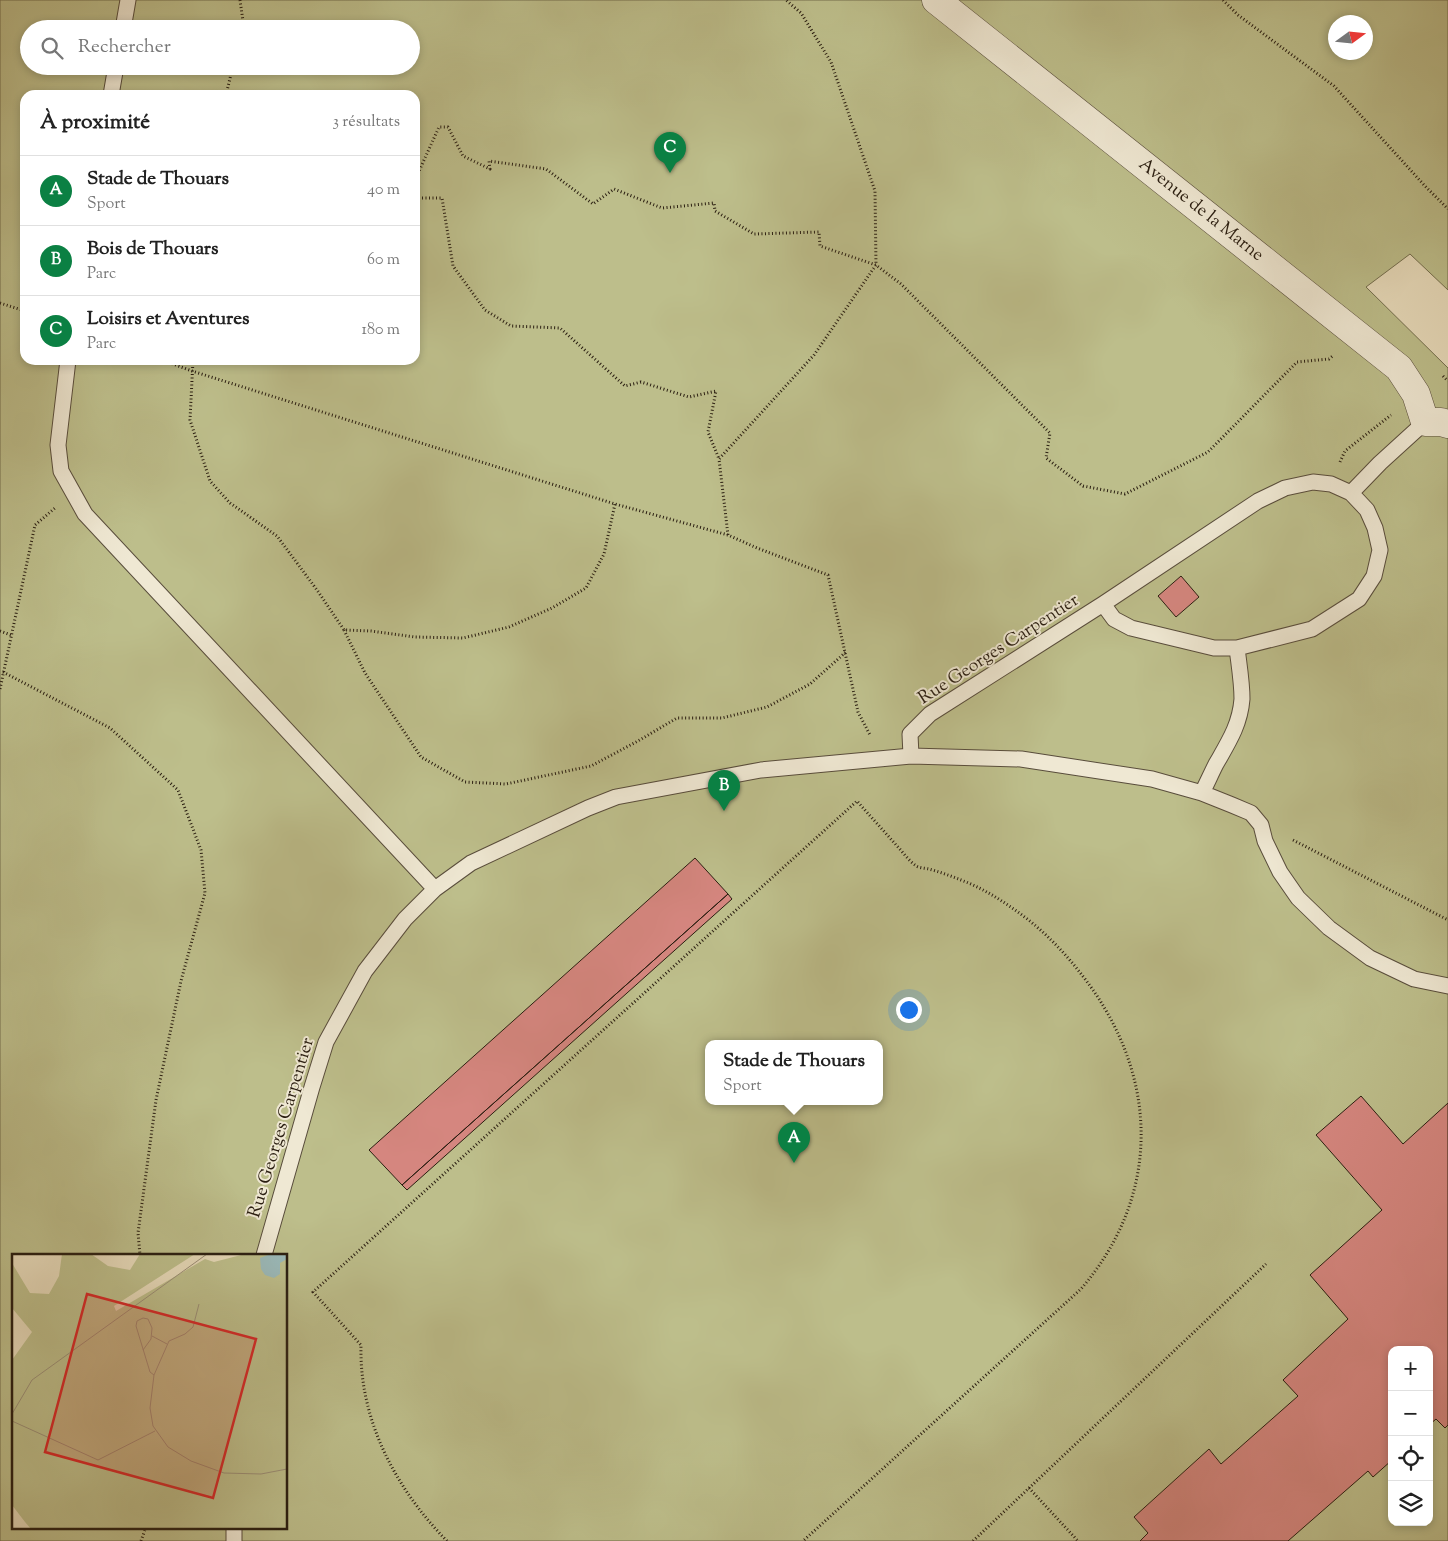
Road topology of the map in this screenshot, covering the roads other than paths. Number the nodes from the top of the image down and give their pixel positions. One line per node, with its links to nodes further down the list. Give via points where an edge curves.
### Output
1 (128, 0): 3 (lane)
2 (936, 0): 7 (street, Avenue de la Marne, via 1399,368)
3 (125, 20)
4 (114, 75): 5 (lane)
5 (112, 90)
6 (67, 365): 13 (lane, via 58,445 61,471 85,514)
7 (1437, 423): 8 (lane, via 1380,463)
8 (1351, 493): 9 (lane, Rue Georges Carpentier, via 1331,484 1312,482 1285,488 1258,501); 10 (lane, Rue Georges Carpentier, via 1366,510 1375,528 1380,550 1374,576 1359,599 1312,629)
9 (1103, 604): 10 (lane, Rue Georges Carpentier, via 1114,619 1131,628 1214,648); 11 (lane, Rue Georges Carpentier, via 930,714 910,734)
10 (1237, 648): 12 (lane, via 1242,700 1238,722)
11 (911, 756): 12 (lane, Rue Georges Carpentier, via 1021,759 1152,778); 13 (lane, Rue Georges Carpentier, via 761,770 616,797 471,863)
12 (1202, 792): 14 (lane, Rue Georges Carpentier, via 1251,813 1261,825 1280,872 1298,898 1329,928 1370,958 1414,979)
13 (435, 889): 15 (lane, Rue Georges Carpentier, via 405,919 365,971 326,1042)
14 (1448, 986)
15 (264, 1254)
16 (234, 1528): 17 (lane)
17 (234, 1541)

